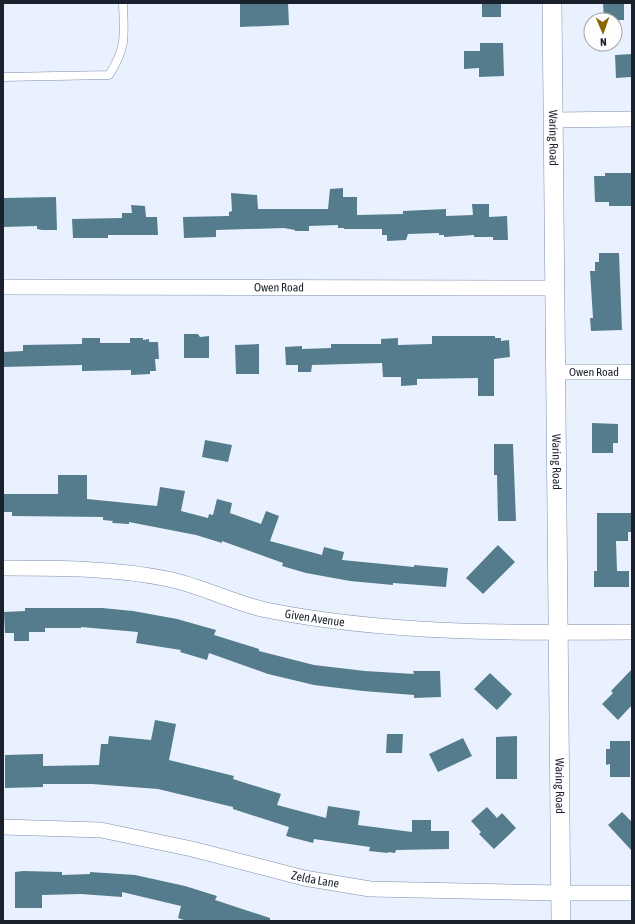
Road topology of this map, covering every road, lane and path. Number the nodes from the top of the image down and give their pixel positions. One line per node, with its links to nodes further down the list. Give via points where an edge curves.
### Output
1 (123, 3): 3 (lane, via 124,42 119,59 109,76)
2 (552, 3): 5 (street, Waring Road)
3 (3, 77)
4 (632, 119): 5 (street)
5 (554, 120): 7 (street, Waring Road)
6 (3, 287): 7 (street, Owen Road)
7 (555, 288): 8 (street, Waring Road)
8 (556, 372): 9 (street, Owen Road); 11 (street, Waring Road)
9 (632, 372)
10 (3, 568): 11 (street, Given Avenue, via 85,568 169,579 265,609 385,628)
11 (558, 632): 12 (street, Given Avenue); 14 (street, Waring Road)
12 (632, 632)
13 (3, 827): 14 (street, Zelda Lane, via 101,830 192,849 304,878 370,889)
14 (561, 893): 15 (street, Zelda Lane); 16 (street, Waring Road)
15 (632, 893)
16 (562, 921)

